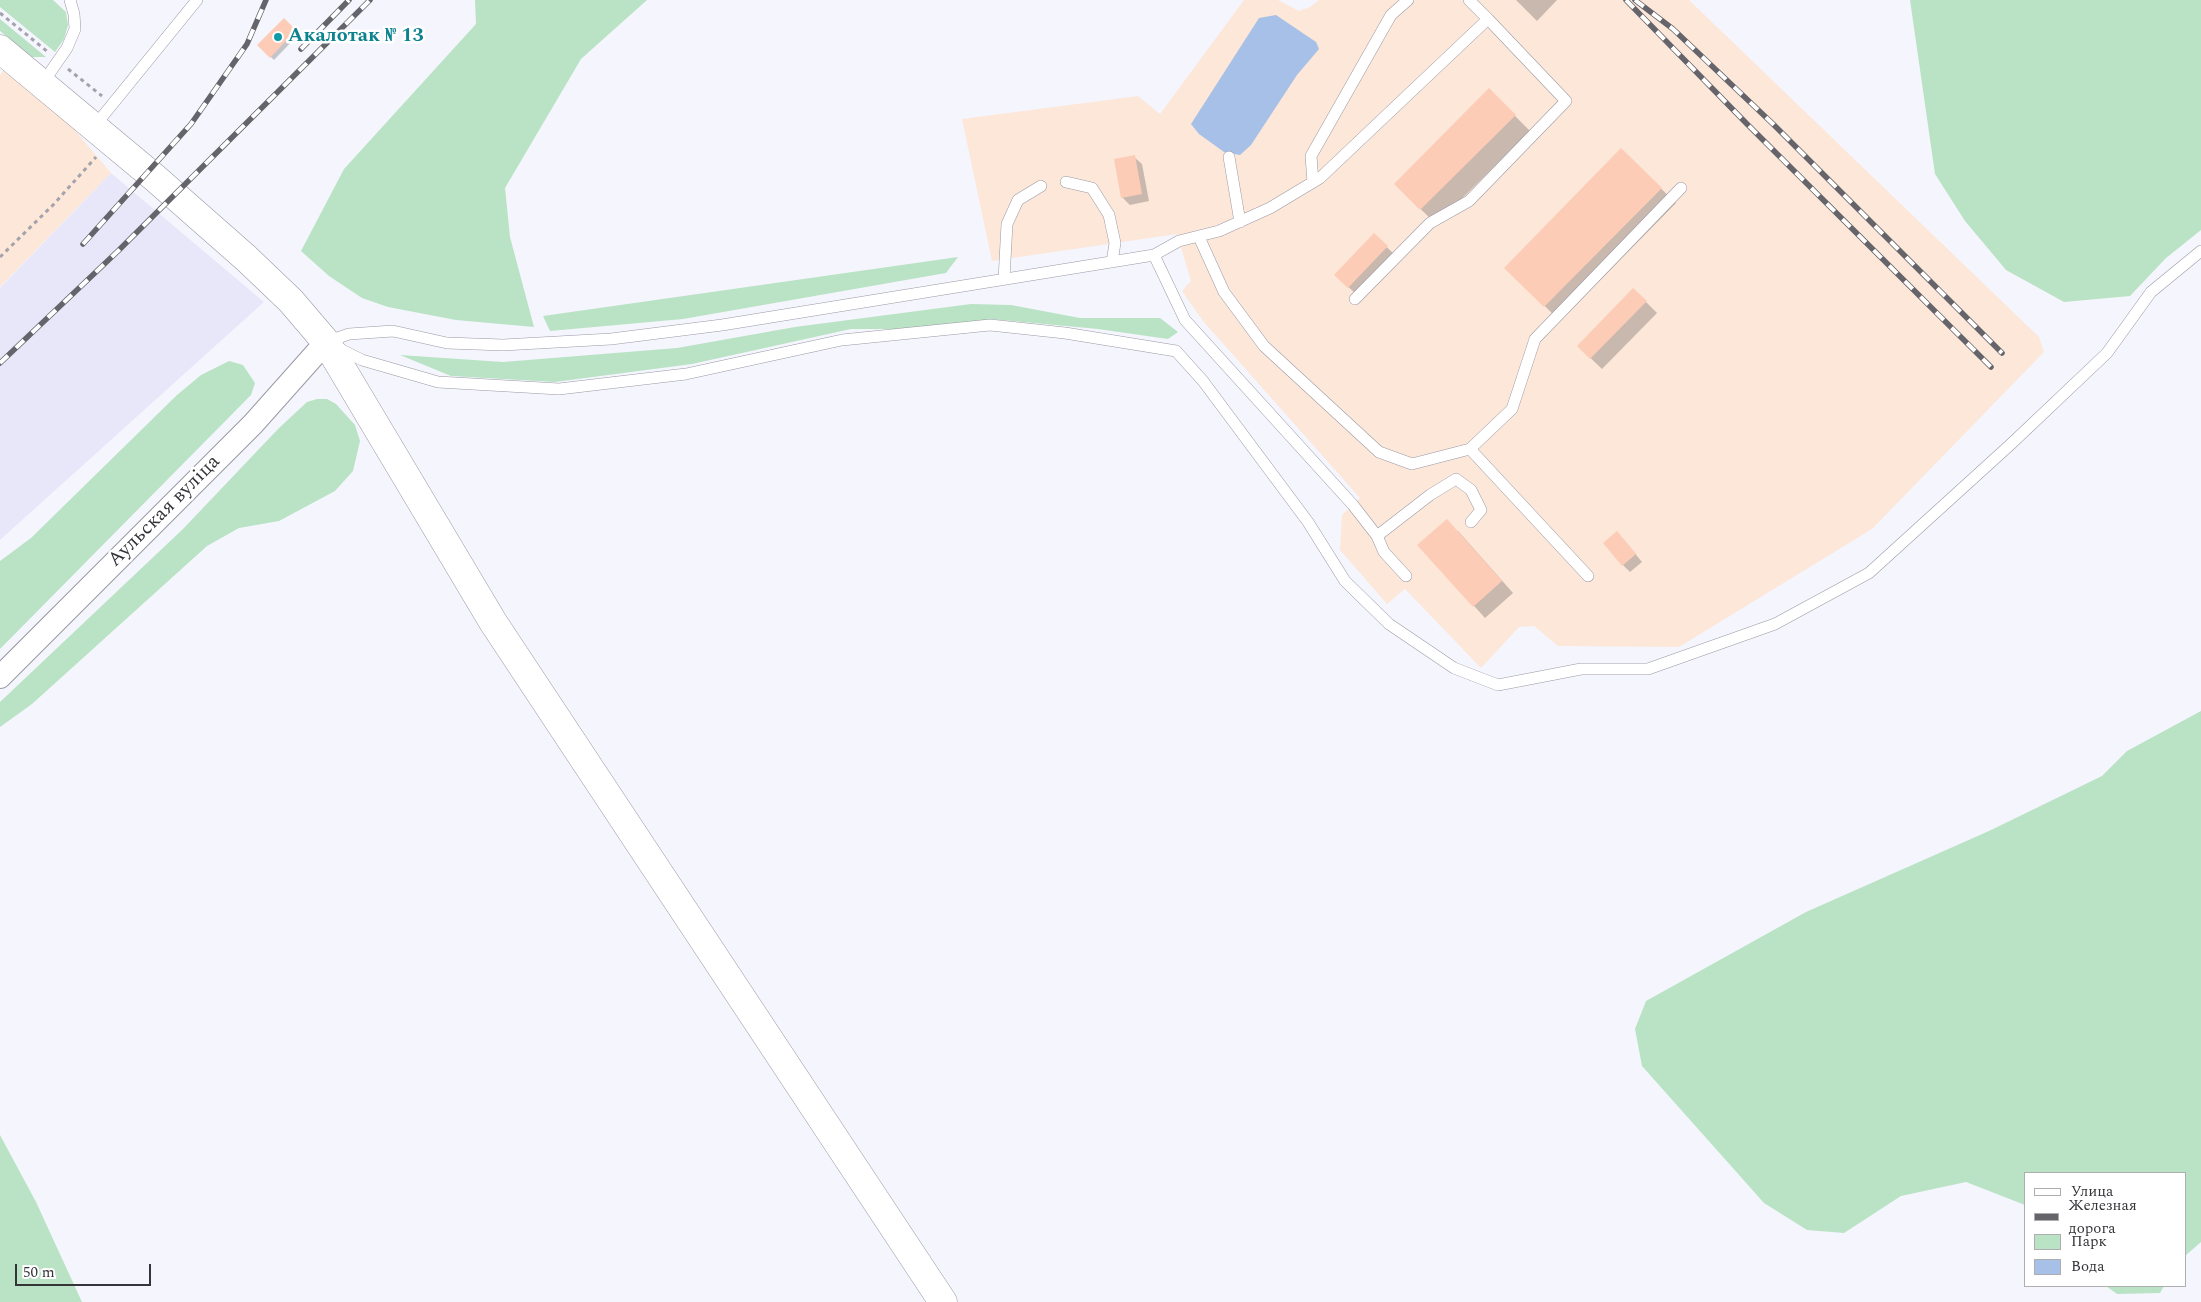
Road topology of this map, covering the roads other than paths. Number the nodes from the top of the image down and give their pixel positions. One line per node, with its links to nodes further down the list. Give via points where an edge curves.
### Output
1 (70, 0): 7 (lane, via 75,28 67,48)
2 (198, 0): 8 (lane, via 113,104)
3 (1408, 0): 11 (lane, via 1391,16 1311,156)
4 (1469, 0): 5 (lane)
5 (1488, 19): 11 (lane); 20 (lane, via 1566,102 1469,201 1430,223)
6 (0, 49): 7 (street)
7 (42, 84): 8 (street)
8 (101, 135): 21 (street, via 246,258 291,301)
9 (1228, 157): 14 (lane)
10 (1066, 182): 18 (lane, via 1092,188 1109,215 1115,242)
11 (1314, 182): 14 (lane)
12 (1041, 186): 19 (lane, via 1018,200 1007,224)
13 (1681, 188): 22 (lane, via 1535,339 1512,409)
14 (1240, 222): 15 (lane)
15 (1199, 237): 17 (lane, via 1179,241); 22 (lane, via 1224,292 1264,346 1379,452 1412,464)
16 (2201, 251): 21 (lane, via 2151,292 2107,353 1869,573 1775,624 1648,669 1581,669 1498,685 1454,668 1389,624 1345,581 1308,522 1203,381 1176,351 990,325 842,340 686,374 559,389 438,382 362,360)
17 (1154, 255): 18 (lane); 24 (lane, via 1185,320 1353,505)
18 (1112, 262): 19 (lane)
19 (1004, 279): 21 (lane, via 722,325 611,339 475,344 447,342 393,330 349,334)
20 (1356, 299)
21 (326, 342): 27 (street, Аульская вуліца, via 253,424); 28 (street, via 494,622)
22 (1470, 449): 26 (lane)
23 (1471, 522): 24 (lane, via 1481,510 1471,490 1456,479 1430,494)
24 (1377, 536): 25 (lane, via 1384,552)
25 (1406, 576)
26 (1588, 576)
27 (0, 677)
28 (943, 1302)

